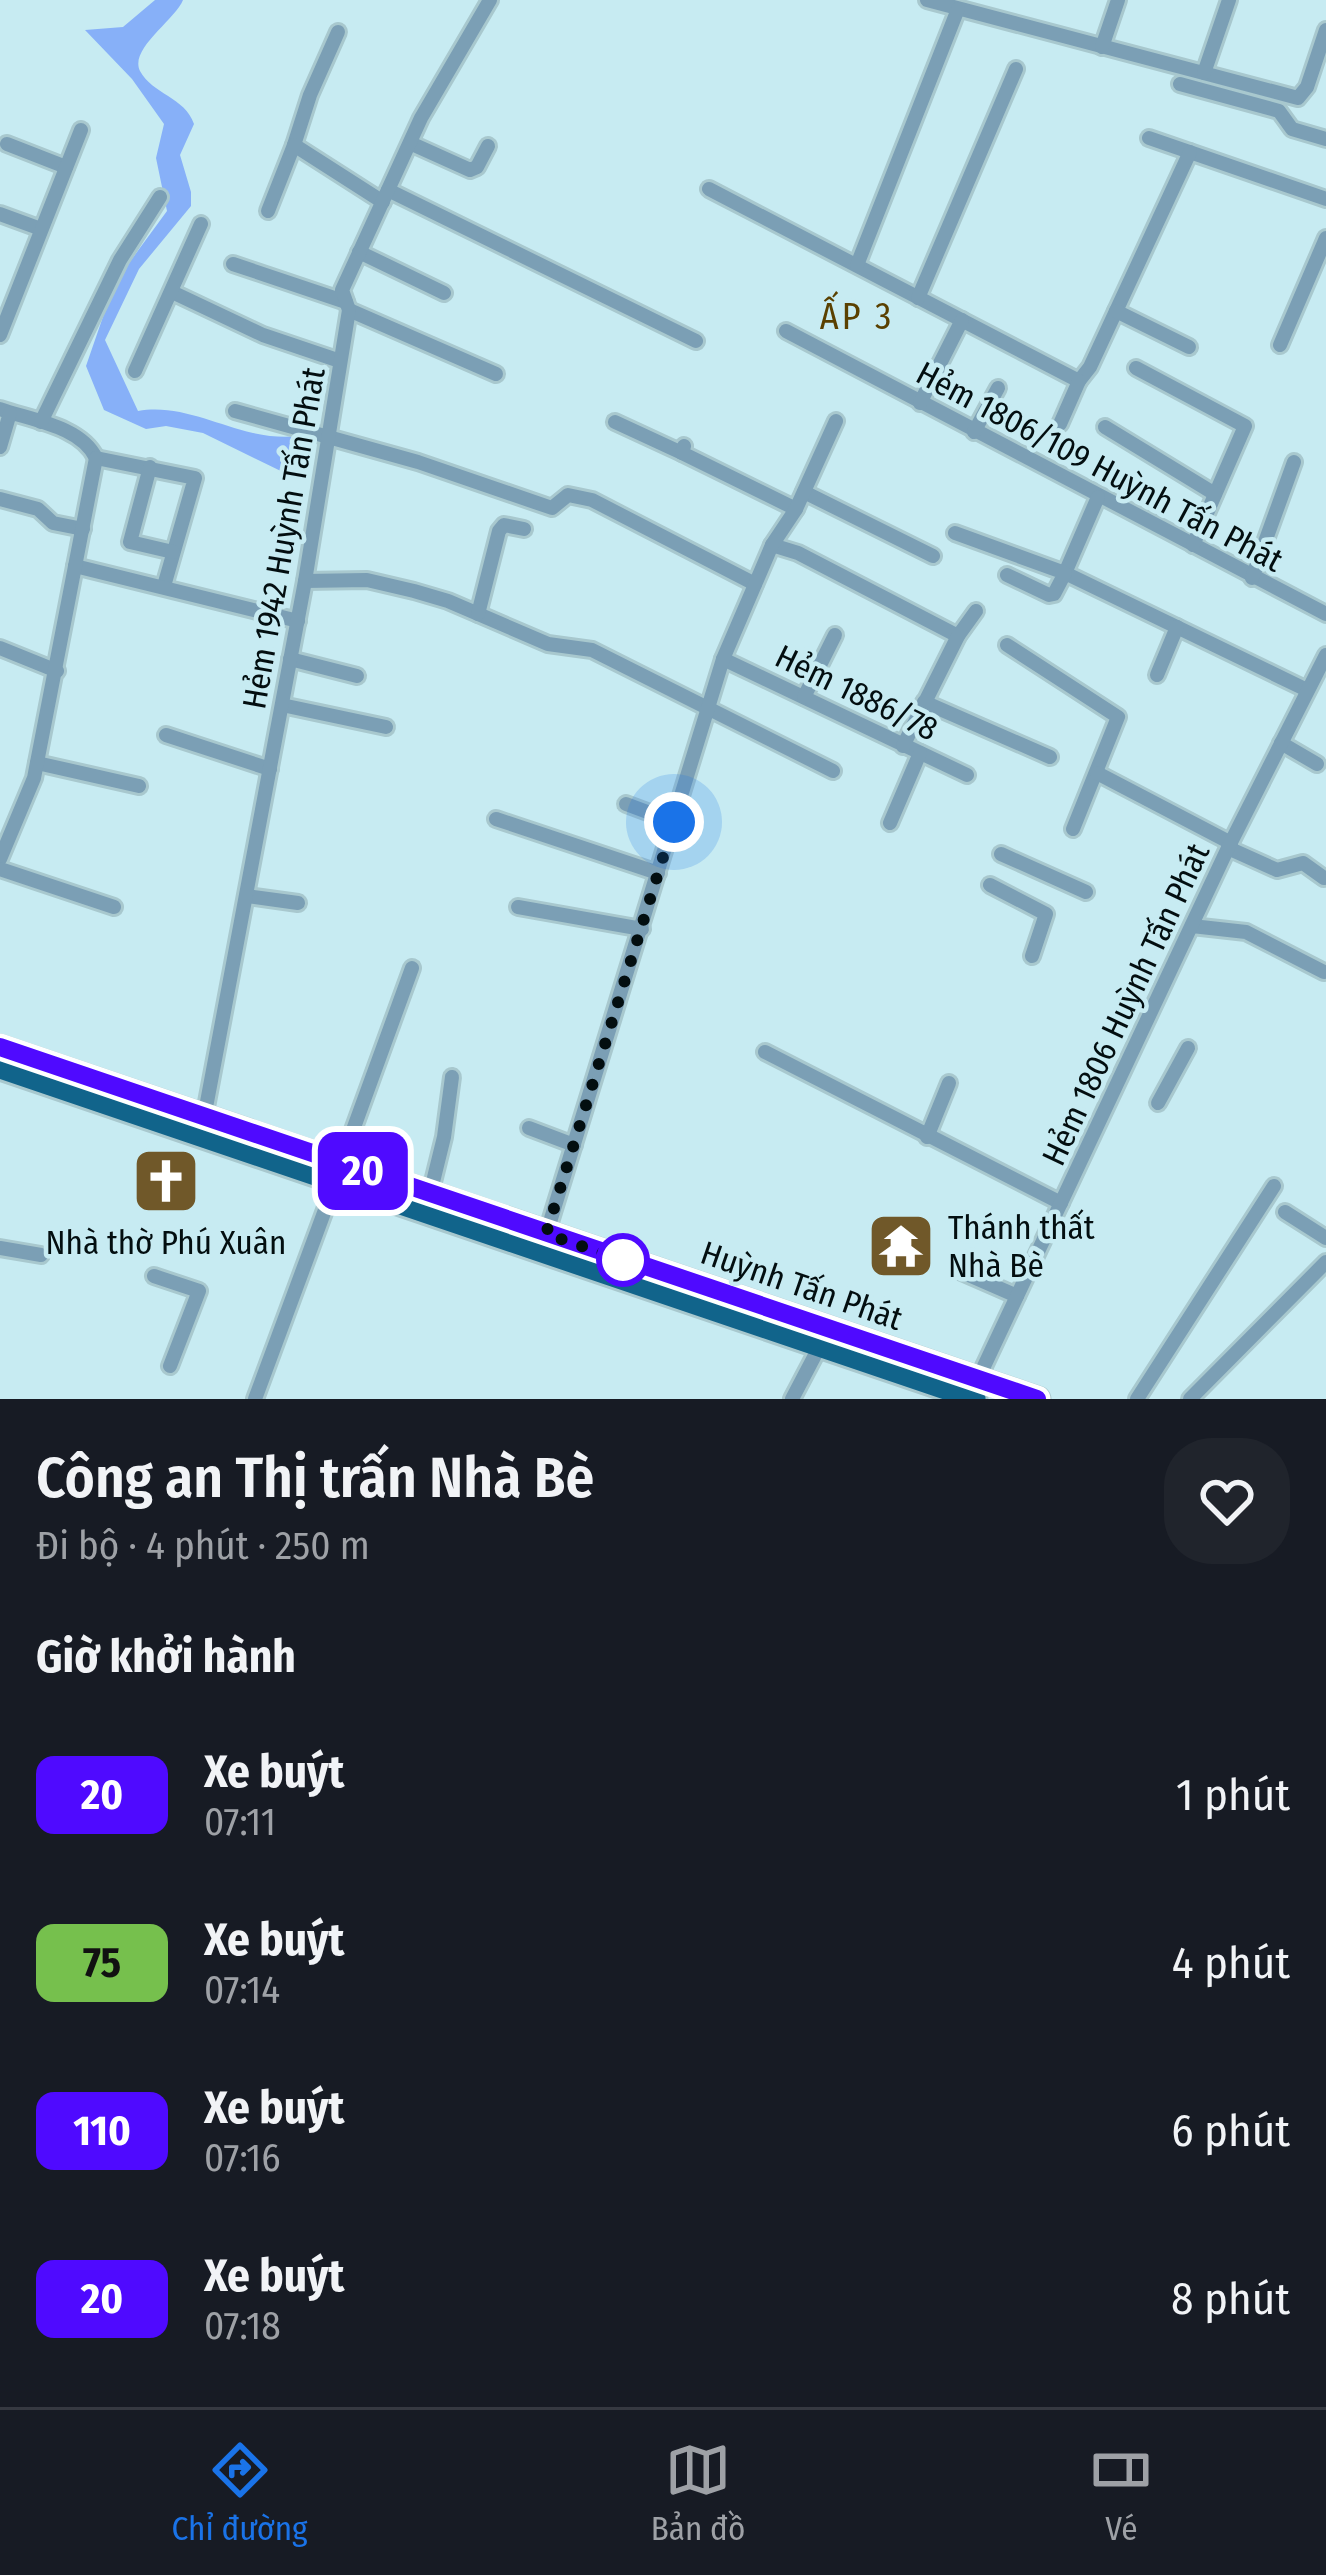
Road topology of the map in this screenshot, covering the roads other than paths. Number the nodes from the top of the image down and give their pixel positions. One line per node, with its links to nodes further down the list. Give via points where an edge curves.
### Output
1 (490, 0): 15 (street, Hẻm 1942 Huỳnh Tấn Phát)
2 (927, 0): 5 (street)
3 (1118, 0): 8 (street)
4 (1229, 0): 10 (street)
5 (958, 8): 8 (street); 32 (street)
6 (1326, 30): 10 (street, via 1298,98)
7 (338, 32): 17 (street)
8 (1102, 47): 10 (street)
9 (1016, 69): 35 (street)
10 (1204, 73)
11 (1180, 84): 14 (street, via 1279,111 1292,129)
12 (81, 130): 20 (street)
13 (1149, 138): 19 (street)
14 (1326, 139)
15 (410, 143): 18 (street, via 470,170); 23 (street, Hẻm 1942 Huỳnh Tấn Phát)
16 (7, 144): 20 (street)
17 (293, 146): 23 (street); 25 (street)
18 (488, 146)
19 (1190, 152): 24 (street); 37 (street)
20 (66, 167): 28 (street)
21 (709, 189): 32 (street)
22 (160, 196): 54 (street)
23 (386, 196): 30 (street, Hẻm 1942 Huỳnh Tấn Phát); 41 (street)
24 (1326, 199)
25 (268, 211)
26 (0, 214): 28 (street)
27 (201, 224): 33 (street)
28 (41, 229): 40 (street)
29 (1326, 238): 42 (street)
30 (359, 253): 34 (street); 36 (street, Hẻm 1942 Huỳnh Tấn Phát, via 342,290)
31 (233, 264): 36 (street)
32 (856, 265): 35 (street)
33 (172, 292): 44 (street); 46 (street)
34 (444, 293)
35 (918, 298): 38 (street)
36 (347, 306): 44 (street, Hẻm 1942 Huỳnh Tấn Phát); 47 (street)
37 (1116, 311): 43 (street); 48 (street, via 1090,368)
38 (962, 320): 48 (street); 50 (street)
39 (786, 331): 50 (street, Hẻm 1806/109 Huỳnh Tấn Phát)
40 (0, 335)
41 (696, 341)
42 (1280, 345)
43 (1189, 347)
44 (340, 361): 59 (street, Hẻm 1942 Huỳnh Tấn Phát)
45 (1136, 368): 65 (street, via 1245,426)
46 (135, 371)
47 (496, 374)
48 (1074, 380): 56 (street)
49 (998, 388): 58 (street)
50 (920, 403): 58 (street, Hẻm 1806/109 Huỳnh Tấn Phát)
51 (5, 411): 54 (street); 60 (street)
52 (236, 411): 59 (street)
53 (836, 421): 64 (street)
54 (40, 422): 61 (street, via 83,441)
55 (615, 422): 68 (street)
56 (1060, 424)
57 (1105, 427): 65 (street)
58 (974, 432): 66 (street, Hẻm 1806/109 Huỳnh Tấn Phát)
59 (328, 437): 80 (street, Hẻm 1942 Huỳnh Tấn Phát); 81 (street, via 552,508 568,495 592,500)
60 (0, 447)
61 (96, 458): 63 (street); 69 (street)
62 (1294, 463): 79 (street)
63 (150, 467): 74 (street, via 130,542); 74 (street, via 194,478)
64 (804, 492): 68 (street); 75 (street)
65 (1215, 494): 73 (street)
66 (1098, 497): 73 (street, Hẻm 1806/109 Huỳnh Tấn Phát); 77 (street)
67 (0, 499): 69 (street)
68 (796, 509): 72 (street)
69 (82, 529): 76 (street)
70 (524, 529): 84 (street, via 499,531)
71 (955, 533): 77 (street)
72 (772, 545): 81 (street); 89 (street)
73 (1193, 545): 79 (street, Hẻm 1806/109 Huỳnh Tấn Phát)
74 (173, 552): 82 (street)
75 (933, 556)
76 (75, 566): 82 (street); 95 (street)
77 (1065, 573): 78 (street, via 1052,595); 87 (street)
78 (1007, 574)
79 (1252, 578): 85 (street, Hẻm 1806/109 Huỳnh Tấn Phát)
80 (305, 581): 84 (street, via 367,580); 86 (street, Hẻm 1942 Huỳnh Tấn Phát)
81 (755, 584): 93 (street)
82 (164, 586): 86 (street)
83 (976, 611): 89 (street)
84 (478, 614): 103 (street, via 554,646 592,650)
85 (1326, 614)
86 (298, 621): 94 (street, Hẻm 1942 Huỳnh Tấn Phát)
87 (1178, 627): 96 (street); 99 (street)
88 (835, 635): 100 (street)
89 (958, 636): 101 (street)
90 (1007, 645): 114 (street, via 1117,715)
91 (0, 648): 95 (street)
92 (1326, 655): 98 (street, Hẻm 1806 Huỳnh Tấn Phát)
93 (723, 658): 100 (street, Hẻm 1886/78); 103 (street)
94 (290, 659): 97 (street); 102 (street, Hẻm 1942 Huỳnh Tấn Phát)
95 (57, 671): 110 (street)
96 (1157, 675)
97 (357, 676)
98 (1321, 676): 99 (street, Hẻm 1806 Huỳnh Tấn Phát)
99 (1307, 690): 106 (street, Hẻm 1806 Huỳnh Tấn Phát)
100 (804, 698): 107 (street, Hẻm 1886/78)
101 (924, 702): 107 (street); 109 (street)
102 (282, 704): 104 (street); 112 (street, Hẻm 1942 Huỳnh Tấn Phát)
103 (708, 708): 113 (street); 119 (street)
104 (386, 728)
105 (166, 735): 112 (street)
106 (1281, 742): 111 (street); 122 (street, Hẻm 1806 Huỳnh Tấn Phát)
107 (903, 746): 108 (street, Hẻm 1886/78)
108 (920, 754): 115 (street, Hẻm 1886/78); 120 (street)
109 (1050, 757)
110 (37, 763): 116 (street); 123 (street)
111 (1317, 764)
112 (270, 769): 130 (street, Hẻm 1942 Huỳnh Tấn Phát)
113 (833, 771)
114 (1097, 772): 121 (street); 122 (street)
115 (967, 775)
116 (139, 786)
117 (626, 804): 119 (street)
118 (496, 819): 126 (street)
119 (674, 822): 126 (street)
120 (890, 823)
121 (1072, 829)
122 (1229, 846): 127 (street, via 1277,870 1303,863); 134 (street, Hẻm 1806 Huỳnh Tấn Phát)
123 (2, 849)
124 (1001, 854): 129 (street)
125 (0, 869): 132 (street)
126 (658, 873): 135 (street)
127 (1324, 878)
128 (990, 885): 136 (street, via 1046,914)
129 (1086, 892)
130 (247, 896): 131 (street); 146 (street, Hẻm 1942 Huỳnh Tấn Phát)
131 (298, 903)
132 (114, 907)
133 (518, 907): 135 (street)
134 (1192, 926): 138 (street, via 1246,932); 153 (street, Hẻm 1806 Huỳnh Tấn Phát)
135 (642, 929): 149 (street)
136 (1032, 956)
137 (412, 968): 150 (street)
138 (1324, 972)
139 (0, 1047): 146 (main road, Huỳnh Tấn Phát)
140 (1188, 1048): 145 (street)
141 (765, 1052): 148 (street)
142 (0, 1068): 150 (main road, Huỳnh Tấn Phát)
143 (452, 1077): 152 (street)
144 (949, 1083): 148 (street)
145 (1159, 1103)
146 (205, 1118): 150 (main road, Huỳnh Tấn Phát)
147 (529, 1128): 149 (street)
148 (927, 1137): 153 (street)
149 (574, 1145): 155 (street)
150 (338, 1173): 152 (main road, Huỳnh Tấn Phát); 163 (main road, Huỳnh Tấn Phát); 166 (street)
151 (1274, 1186): 169 (street)
152 (430, 1193): 155 (main road, Huỳnh Tấn Phát)
153 (1061, 1203): 162 (street, Hẻm 1806 Huỳnh Tấn Phát)
154 (1285, 1212): 156 (street)
155 (546, 1234): 163 (main road, Huỳnh Tấn Phát)
156 (1326, 1238)
157 (0, 1247): 158 (street)
158 (41, 1255)
159 (1326, 1262): 170 (street)
160 (962, 1272): 162 (street)
161 (154, 1276): 164 (street, via 199,1291)
162 (1017, 1296): 165 (street, Hẻm 1806 Huỳnh Tấn Phát)
163 (824, 1337): 165 (main road, Huỳnh Tấn Phát); 167 (street)
164 (170, 1366)
165 (976, 1389): 168 (main road, Huỳnh Tấn Phát)
166 (255, 1399)
167 (792, 1399)
168 (1038, 1399)
169 (1137, 1399)
170 (1190, 1399)

